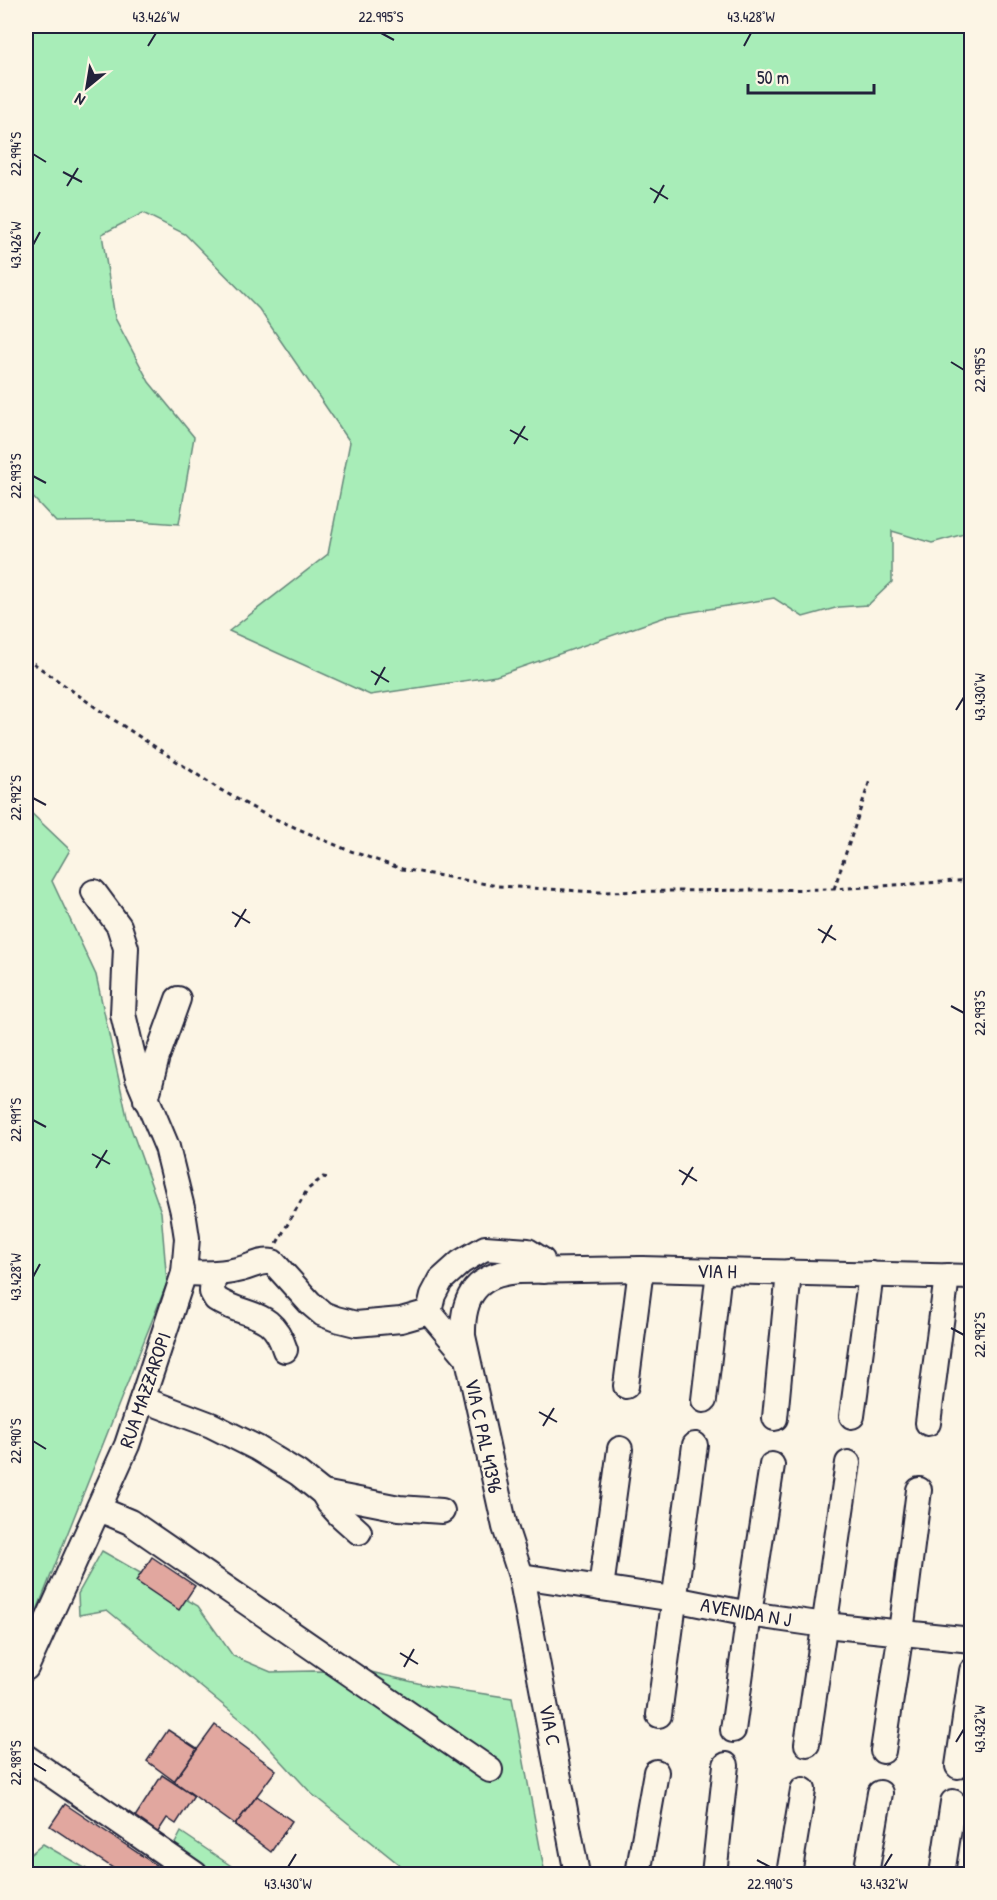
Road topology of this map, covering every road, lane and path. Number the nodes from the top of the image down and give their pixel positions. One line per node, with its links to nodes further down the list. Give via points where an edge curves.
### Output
1 (26, 658): 4 (path, via 219,789 264,814 402,869 545,890)
2 (870, 780): 4 (path)
3 (972, 880): 4 (path)
4 (834, 889)
5 (94, 892): 7 (street, RUA MAZZAROPI, via 119,926 126,948 123,1014)
6 (178, 999): 7 (street)
7 (146, 1100): 14 (street, RUA MAZZAROPI, via 167,1147 183,1212 187,1257)
8 (329, 1178): 9 (path, via 322,1177 307,1190)
9 (265, 1260): 15 (street); 20 (street, via 273,1262 323,1314 336,1319 356,1324 401,1320)
10 (641, 1269): 11 (street, VIA H); 12 (street, VIA H); 23 (street)
11 (543, 1270): 19 (street, VIA H, via 489,1276); 20 (street, via 542,1260 528,1251 484,1248 441,1280)
12 (719, 1271): 13 (street, VIA H); 25 (street)
13 (789, 1272): 16 (street, VIA H); 27 (street)
14 (184, 1273): 15 (street); 24 (street, RUA MAZZAROPI)
15 (213, 1274): 21 (street, via 212,1292 216,1299 271,1323)
16 (871, 1274): 17 (street, VIA H); 26 (street)
17 (947, 1276): 18 (street, VIA H); 28 (street)
18 (972, 1276)
19 (471, 1295): 22 (street, VIA C PAL 41396, via 463,1320)
20 (429, 1312): 22 (street)
21 (285, 1350)
22 (467, 1357): 38 (street, VIA C PAL 41396, via 505,1527)
23 (626, 1386)
24 (142, 1399): 34 (street, via 211,1425 257,1448); 35 (street, RUA MAZZAROPI)
25 (704, 1400)
26 (852, 1416)
27 (775, 1418)
28 (928, 1423)
29 (695, 1446): 40 (street)
30 (620, 1449): 39 (street)
31 (848, 1463): 42 (street)
32 (772, 1465): 41 (street)
33 (919, 1490): 43 (street)
34 (323, 1493): 36 (street, via 399,1508); 37 (street)
35 (99, 1509): 45 (street, RUA MAZZAROPI); 54 (street, via 130,1522)
36 (442, 1511)
37 (359, 1532)
38 (521, 1576): 39 (street, AVENIDA N J); 60 (street, VIA C)
39 (601, 1588): 40 (street, AVENIDA N J)
40 (674, 1599): 41 (street, AVENIDA N J); 47 (street)
41 (749, 1614): 42 (street, AVENIDA N J); 48 (street)
42 (825, 1625): 43 (street, AVENIDA N J); 49 (street)
43 (901, 1632): 44 (street, AVENIDA N J); 50 (street)
44 (972, 1640)
45 (26, 1668)
46 (972, 1671): 53 (street)
47 (659, 1715)
48 (733, 1730)
49 (807, 1744)
50 (882, 1751)
51 (26, 1757): 59 (street)
52 (726, 1765): 62 (street)
53 (958, 1766)
54 (490, 1770)
55 (656, 1772): 61 (street)
56 (803, 1790): 63 (street)
57 (880, 1793): 64 (street)
58 (953, 1802): 65 (street)
59 (195, 1875)
60 (577, 1875)
61 (638, 1875)
62 (714, 1875)
63 (789, 1875)
64 (866, 1875)
65 (942, 1875)

